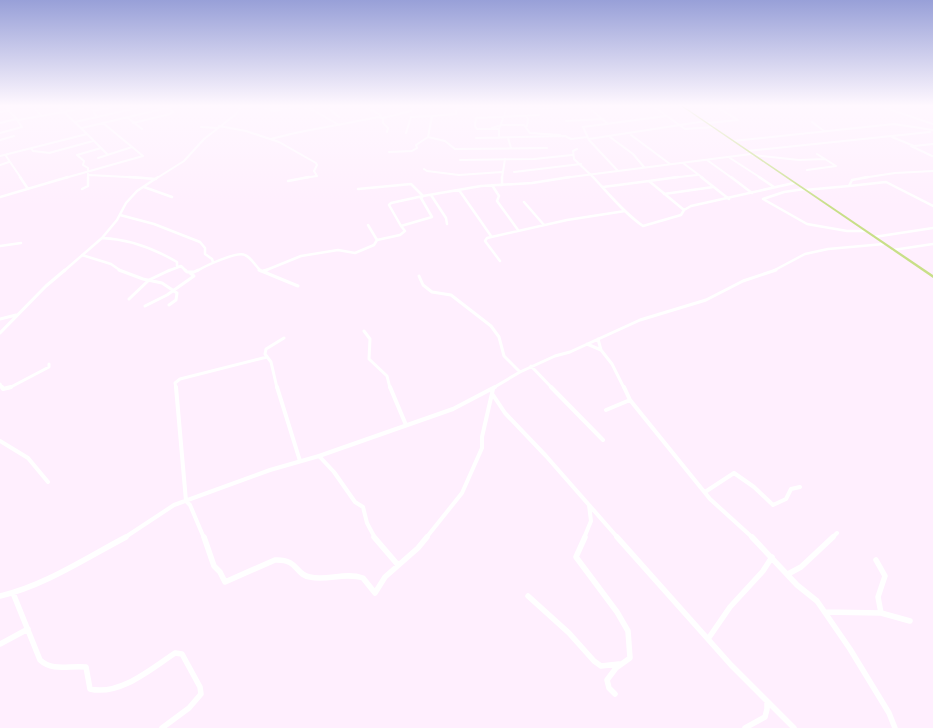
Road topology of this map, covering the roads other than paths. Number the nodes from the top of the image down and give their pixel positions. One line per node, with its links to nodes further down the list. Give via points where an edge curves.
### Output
1 (63, 140): 19 (street)
2 (124, 140): 18 (street)
3 (205, 140): 56 (street, via 184,161)
4 (273, 140): 57 (street, via 298,151 316,163 314,171 317,176)
5 (422, 140): 25 (street, via 416,144 417,148 413,151)
6 (441, 140): 21 (street, via 455,149)
7 (509, 140): 21 (street)
8 (590, 140): 49 (street)
9 (614, 140): 46 (street, via 633,154)
10 (639, 140): 44 (street)
11 (742, 140): 15 (street)
12 (852, 140): 24 (street)
13 (898, 140): 17 (street)
14 (93, 141): 20 (street); 26 (street)
15 (733, 141): 24 (main road)
16 (933, 144): 17 (street)
17 (910, 146): 34 (street)
18 (132, 147): 33 (street); 53 (street, via 143,156)
19 (31, 148): 26 (street, via 33,151); 28 (street)
20 (101, 148): 33 (street); 53 (street, via 77,155 88,168)
21 (511, 148): 22 (street)
22 (547, 148)
23 (577, 149): 30 (street)
24 (747, 151): 31 (main road)
25 (389, 152)
26 (49, 153): 27 (street)
27 (57, 153)
28 (7, 154): 32 (street); 41 (street)
29 (817, 154): 38 (street)
30 (572, 155): 37 (street); 43 (street)
31 (752, 155): 35 (street); 38 (street, via 799,160); 59 (main road)
32 (0, 156)
33 (108, 156): 36 (street)
34 (932, 156)
35 (730, 157): 40 (street); 66 (street)
36 (98, 158)
37 (505, 159): 39 (street); 51 (street)
38 (825, 159): 48 (street, via 836,166)
39 (460, 160)
40 (707, 160): 42 (street); 72 (street)
41 (9, 162): 45 (street); 67 (street)
42 (682, 163): 44 (street); 55 (street)
43 (581, 164): 52 (street); 54 (street)
44 (670, 164): 46 (street)
45 (0, 165)
46 (644, 167): 49 (street)
47 (424, 169): 51 (street, via 454,175)
48 (806, 170)
49 (618, 171): 54 (street)
50 (933, 171): 62 (street, via 891,173 852,180)
51 (502, 172): 60 (street)
52 (514, 172)
53 (87, 174): 56 (street); 67 (street); 68 (street, via 88,186)
54 (592, 175): 60 (street); 64 (street)
55 (697, 175): 58 (street); 65 (street)
56 (157, 179): 63 (street)
57 (288, 181)
58 (649, 181): 64 (street); 73 (street)
59 (794, 183): 66 (street); 71 (main road)
60 (502, 184): 61 (street)
61 (492, 185): 70 (street); 89 (street, via 499,196 497,201)
62 (849, 186): 71 (street); 80 (street, via 886,182)
63 (144, 187): 77 (street); 83 (street, via 129,200)
64 (603, 187): 82 (street)
65 (713, 187): 73 (street); 78 (street)
66 (774, 187): 72 (street)
67 (28, 189): 76 (street)
68 (82, 189)
69 (358, 189): 75 (street, via 411,184)
70 (459, 190): 74 (street); 91 (street)
71 (804, 190): 90 (main road); 90 (street, via 784,192 763,199 807,224 847,231)
72 (752, 193): 78 (street)
73 (664, 194): 81 (street)
74 (431, 195): 75 (street); 84 (street, via 446,218)
75 (423, 196): 87 (street, via 423,204 432,217); 87 (street, via 390,205)
76 (0, 197)
77 (172, 197)
78 (729, 199): 81 (street, via 691,206)
79 (524, 202): 86 (street)
80 (933, 206)
81 (684, 210): 82 (street, via 681,215 643,226)
82 (625, 211): 86 (street)
83 (120, 215): 93 (street); 102 (street, via 159,226 200,242 205,248 205,254)
84 (447, 224)
85 (368, 225): 94 (street)
86 (544, 225): 89 (street)
87 (401, 226): 94 (street, via 404,233)
88 (933, 228): 92 (street)
89 (518, 230): 91 (street)
90 (865, 231): 92 (main road)
91 (491, 236): 101 (street, via 485,241)
92 (874, 237): 96 (main road)
93 (102, 238): 100 (street); 103 (street, via 147,246 177,262)
94 (377, 240): 104 (street, via 374,245 355,253 338,250 301,256)
95 (21, 243): 98 (street)
96 (884, 244): 99 (main road); 119 (street, via 809,253 706,300 640,320)
97 (933, 244): 99 (street)
98 (0, 246)
99 (894, 250): 107 (main road)
100 (82, 255): 108 (street); 114 (street)
101 (500, 261)
102 (214, 262): 104 (street, via 244,254); 105 (street)
103 (177, 266): 105 (street); 108 (street)
104 (262, 271): 109 (street)
105 (190, 273): 110 (street, via 194,276)
106 (419, 276): 125 (street, via 423,285 432,292 454,297 491,326 499,337 504,356)
107 (933, 277)
108 (149, 280): 110 (street, via 162,283); 111 (street)
109 (298, 286)
110 (174, 291): 112 (street, via 177,299); 113 (street)
111 (129, 299)
112 (169, 305)
113 (145, 306)
114 (18, 314): 115 (street); 117 (street)
115 (0, 319)
116 (364, 331): 131 (street, via 371,342 368,354 370,360 388,378 404,414)
117 (0, 333)
118 (284, 338): 122 (street, via 266,348 264,354)
119 (598, 339): 120 (street); 121 (street)
120 (587, 344): 121 (street); 124 (street)
121 (601, 350): 129 (street, via 612,364)
122 (267, 357): 135 (street, via 271,362); 139 (street, via 180,379 175,383)
123 (48, 364): 126 (street, via 50,367 9,388 3,389)
124 (531, 366): 125 (street); 132 (street)
125 (520, 372): 127 (street)
126 (0, 384)
127 (493, 389): 128 (street); 131 (street, via 453,409)
128 (492, 395): 140 (street, via 503,411 544,452); 144 (street, via 482,437 482,448 462,493 418,548)
129 (630, 400): 130 (street); 138 (street)
130 (606, 410)
131 (406, 425): 134 (street)
132 (602, 440)
133 (0, 441): 136 (street, via 28,458)
134 (319, 456): 135 (street); 144 (street, via 355,502 363,507 365,521 388,556)
135 (300, 461): 139 (street)
136 (48, 482)
137 (800, 487): 138 (street, via 791,489 786,499 773,505 768,503 758,490 734,473)
138 (705, 492): 142 (street)
139 (186, 501): 144 (street, via 190,505 214,566 225,582 275,560 284,559 295,564 303,576 357,576 364,579 375,592 385,577); 146 (street, via 160,512 131,534 60,572)
140 (588, 504): 153 (street); 155 (street, via 591,513 590,528 579,545 576,557 628,631 631,654 630,658)
141 (837, 533): 145 (street, via 801,566)
142 (772, 557): 145 (street); 153 (street, via 763,571 730,607)
143 (876, 560): 150 (street, via 886,576 878,597)
144 (398, 565)
145 (788, 574): 149 (street)
146 (13, 593): 147 (street); 152 (street)
147 (0, 596)
148 (528, 596): 155 (street, via 569,632 594,661 602,666)
149 (824, 612): 150 (street); 161 (street, via 850,649 889,713)
150 (881, 613): 151 (street)
151 (910, 621)
152 (28, 629): 154 (street); 158 (street, via 40,660 46,666 86,667 90,689 95,692 119,687 175,653 182,654 200,687 201,694 189,708)
153 (708, 639): 157 (street)
154 (0, 644)
155 (622, 663): 156 (street, via 607,680 609,688)
156 (615, 694)
157 (767, 703): 159 (street, via 766,717); 160 (street)
158 (162, 728)
159 (745, 728)
160 (794, 728)
161 (895, 728)

